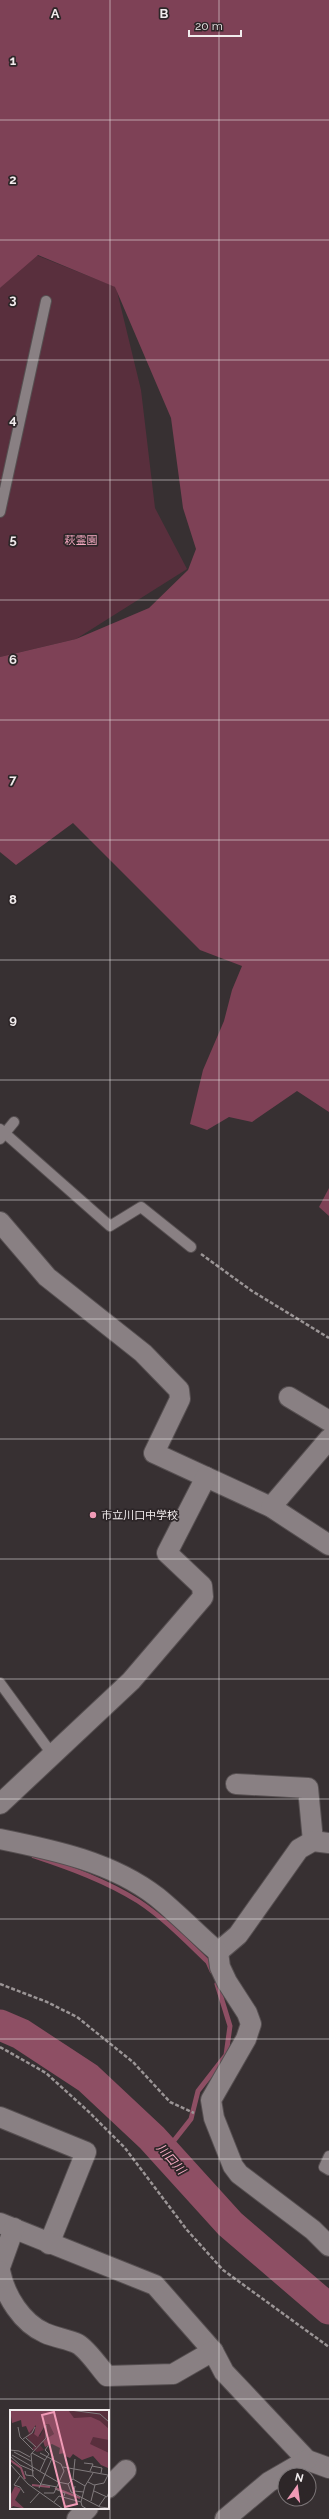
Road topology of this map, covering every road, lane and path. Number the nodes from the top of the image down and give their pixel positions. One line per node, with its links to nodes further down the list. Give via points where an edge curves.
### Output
1 (46, 301): 2 (lane)
2 (0, 512)
3 (14, 1122): 4 (lane)
4 (1, 1134): 6 (lane, via 110,1226 141,1207)
5 (0, 1222): 11 (street, via 47,1277 143,1353 179,1390 180,1398 154,1453)
6 (191, 1247): 7 (path, via 252,1292)
7 (329, 1338)
8 (289, 1397): 9 (street)
9 (329, 1421)
10 (329, 1438): 12 (street)
11 (206, 1477): 12 (street); 15 (street, via 167,1553 202,1586 203,1597 131,1681)
12 (271, 1507): 13 (street)
13 (329, 1545)
14 (0, 1683): 15 (lane)
15 (52, 1754): 17 (street)
16 (236, 1784): 19 (street, via 308,1788)
17 (0, 1804)
18 (0, 1839): 20 (street, via 78,1858 127,1879 156,1896)
19 (321, 1842): 20 (street, via 299,1849 238,1935)
20 (218, 1952): 29 (street, via 224,1974 251,2024 246,2039 211,2100 214,2118 233,2166 239,2174 313,2230)
21 (0, 1984): 23 (path, via 77,2017 133,2062 170,2102)
22 (0, 2047): 32 (path, via 46,2073 125,2148 187,2230 223,2270)
23 (189, 2111)
24 (0, 2117): 28 (street, via 86,2152)
25 (329, 2156): 26 (lane, via 324,2167)
26 (329, 2170)
27 (7, 2226): 28 (street); 30 (street)
28 (49, 2244): 33 (street, via 155,2286)
29 (329, 2246)
30 (0, 2267)
31 (0, 2271): 33 (street, via 18,2312 45,2333 79,2344 107,2376 173,2374)
32 (329, 2347)
33 (213, 2351): 34 (street, via 224,2372)
34 (307, 2460): 35 (street); 40 (street, via 269,2482)
35 (329, 2468)
36 (126, 2470): 37 (street)
37 (109, 2487)
38 (87, 2509): 39 (street)
39 (77, 2519)
40 (225, 2519)

